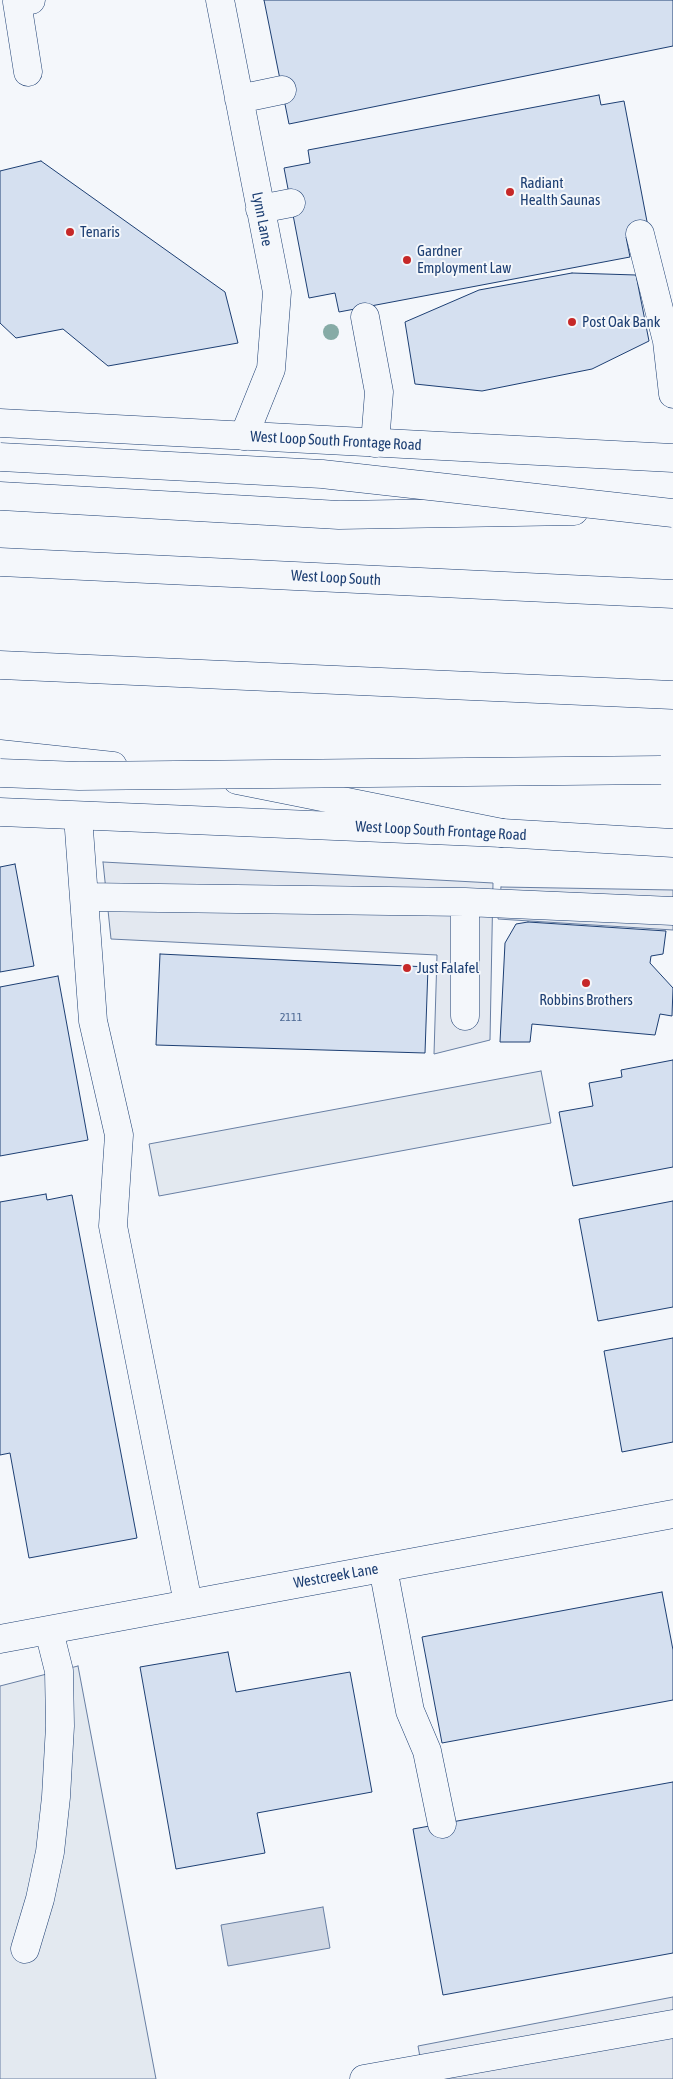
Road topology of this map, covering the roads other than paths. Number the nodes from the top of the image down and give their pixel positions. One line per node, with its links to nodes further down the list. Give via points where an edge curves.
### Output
1 (220, 0): 5 (main road, Lynn Lane)
2 (16, 3): 3 (main road)
3 (28, 72)
4 (282, 90): 5 (main road)
5 (239, 99): 7 (main road, Lynn Lane)
6 (291, 203): 7 (main road)
7 (260, 209): 12 (main road, Lynn Lane, via 277,292 272,369)
8 (640, 234): 10 (main road, via 667,342)
9 (365, 317): 13 (main road, via 379,392)
10 (673, 394)
11 (0, 423): 12 (main road, West Loop South Frontage Road)
12 (244, 436): 13 (main road, West Loop South Frontage Road)
13 (375, 443): 15 (main road, West Loop South Frontage Road)
14 (0, 457): 17 (main road, bridge, via 322,474)
15 (673, 458)
16 (0, 496): 17 (main road, via 339,515)
17 (673, 511)
18 (0, 562): 19 (main road, West Loop South)
19 (673, 594)
20 (0, 665): 21 (main road)
21 (673, 696)
22 (0, 754): 27 (main road, via 228,779)
23 (667, 770): 24 (main road, bridge, via 79,776)
24 (0, 773)
25 (0, 812): 26 (main road, West Loop South Frontage Road)
26 (78, 816): 27 (main road, West Loop South Frontage Road); 29 (main road)
27 (502, 833): 28 (main road, West Loop South Frontage Road)
28 (673, 843)
29 (84, 897): 30 (main road); 35 (main road, via 94,1020 119,1135 113,1226)
30 (465, 902): 31 (main road); 32 (main road)
31 (673, 911)
32 (465, 1016)
33 (673, 1514): 34 (main road, Westcreek Lane)
34 (383, 1568): 35 (main road, Westcreek Lane); 38 (main road, via 410,1711 427,1751)
35 (188, 1603): 36 (main road, Westcreek Lane)
36 (49, 1631): 37 (main road, Westcreek Lane); 39 (main road, via 59,1671 56,1798 48,1861)
37 (0, 1639)
38 (442, 1824)
39 (25, 1949)
40 (673, 2024): 41 (main road)
41 (456, 2071): 42 (main road)
42 (364, 2079)

